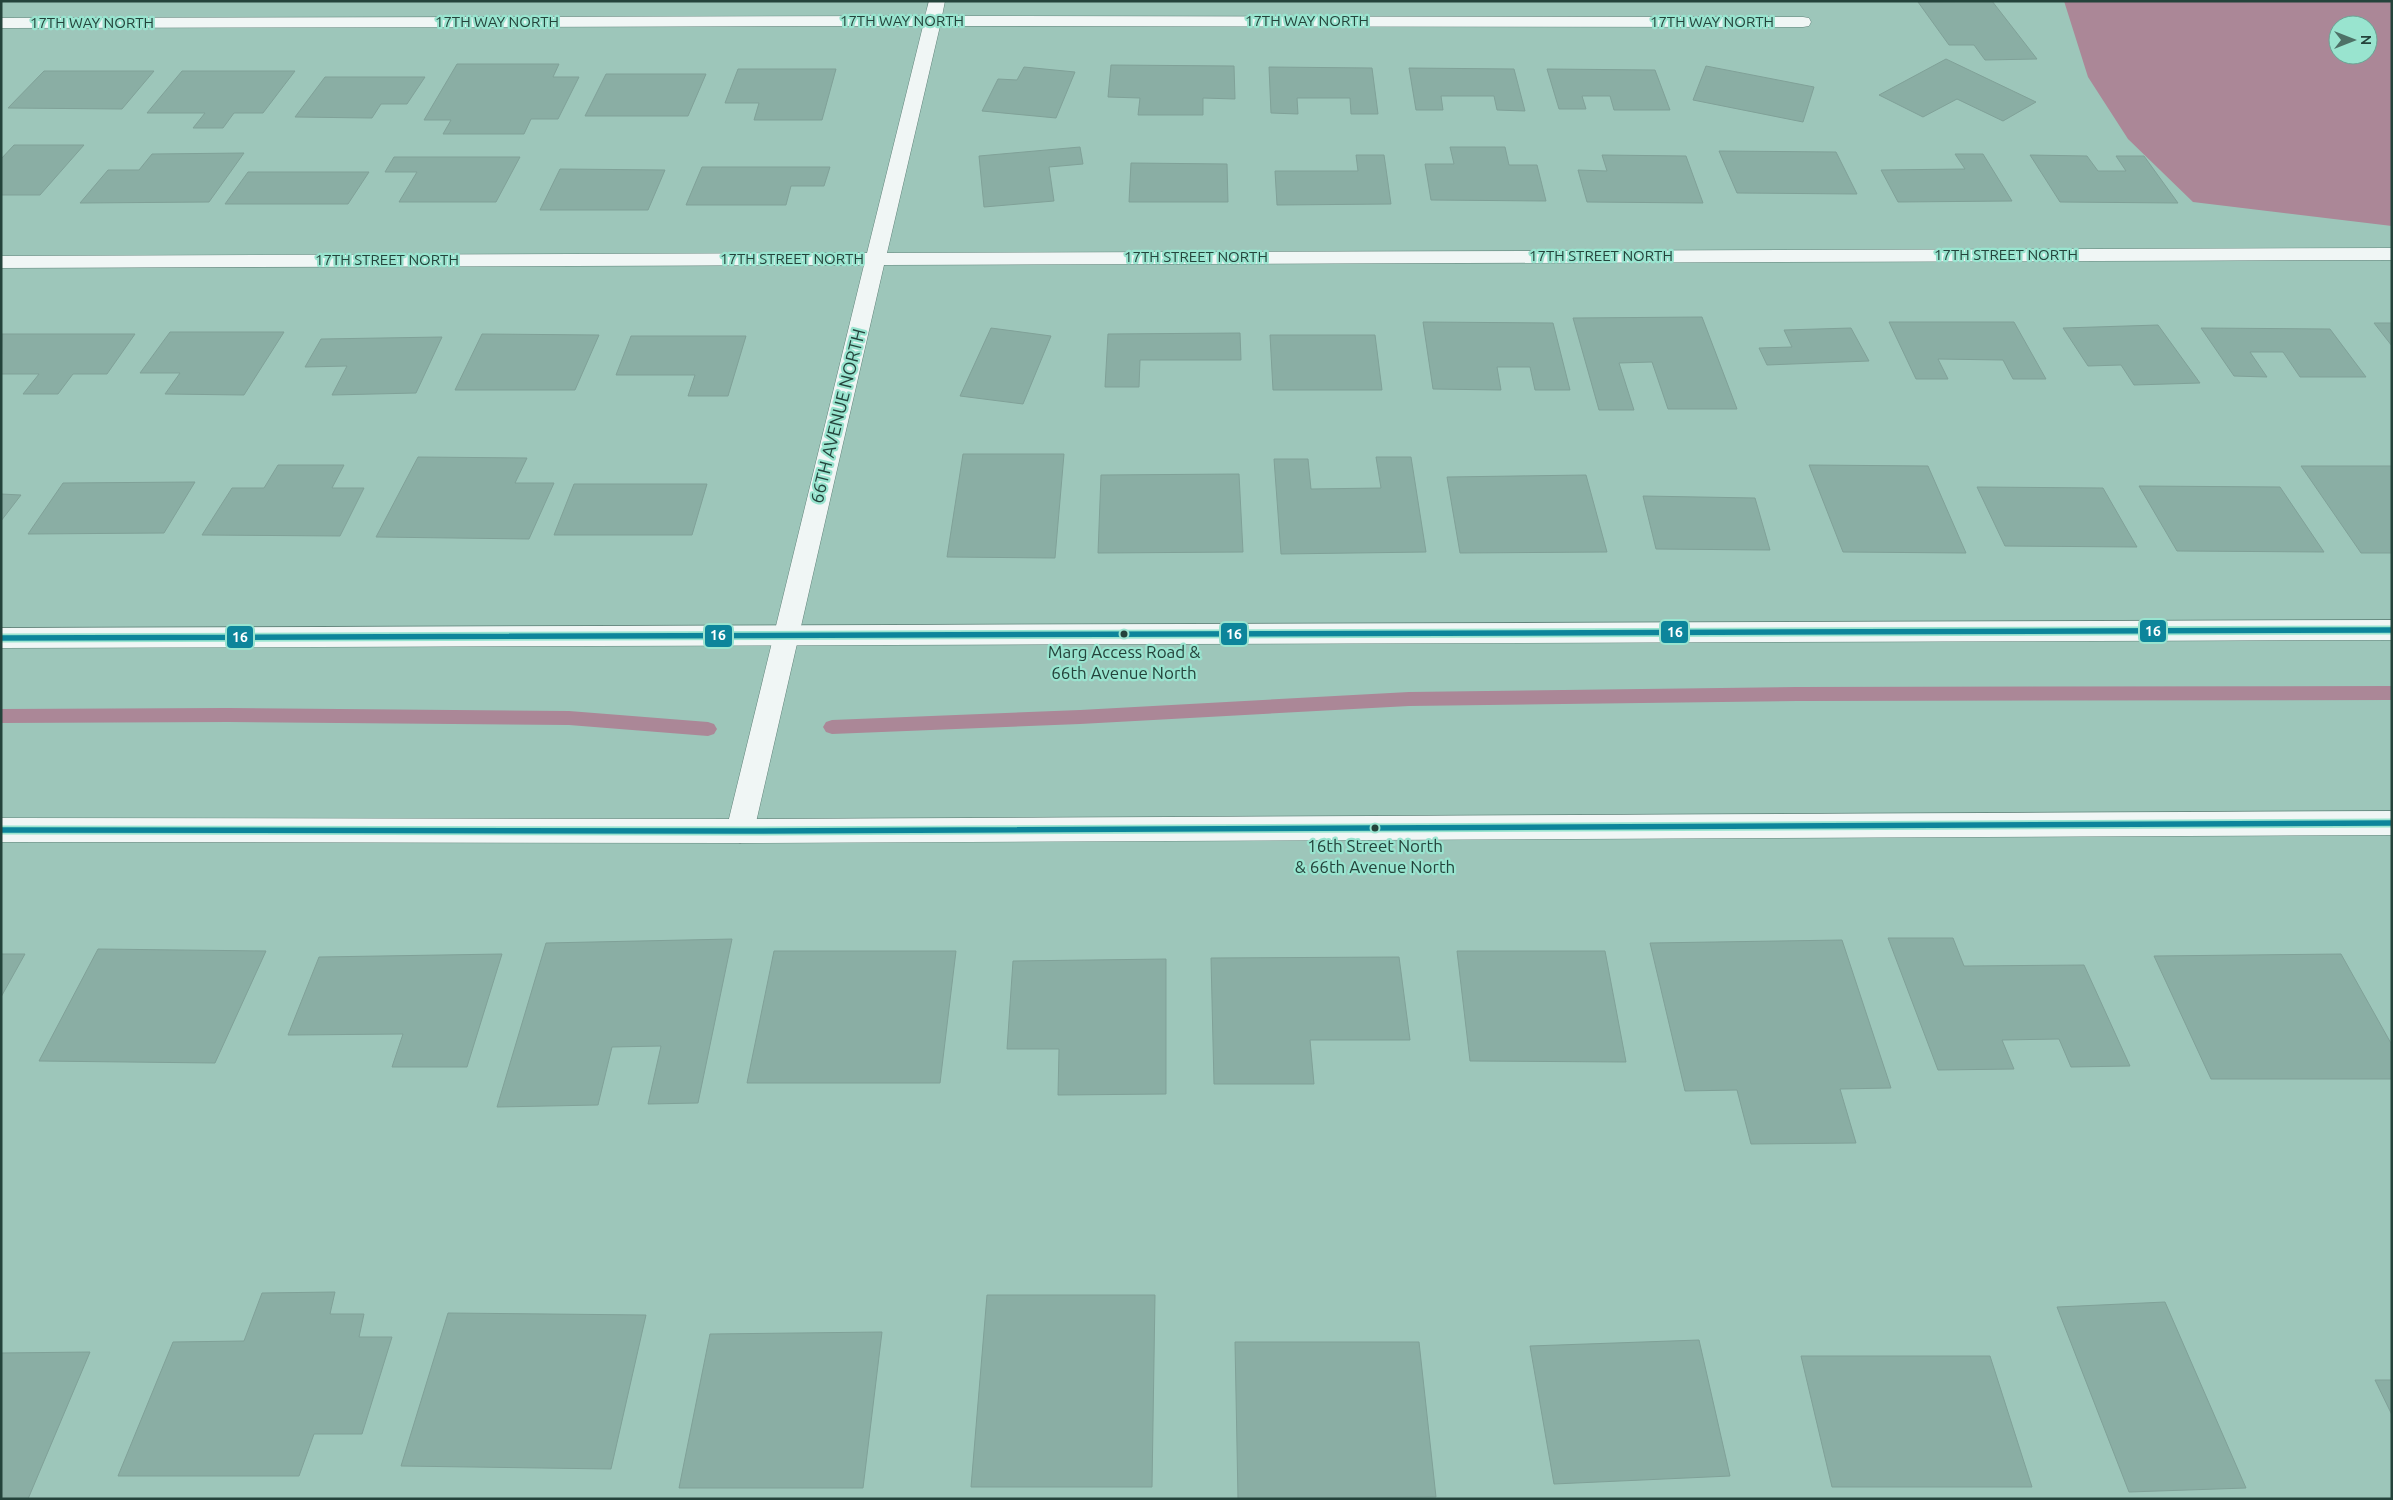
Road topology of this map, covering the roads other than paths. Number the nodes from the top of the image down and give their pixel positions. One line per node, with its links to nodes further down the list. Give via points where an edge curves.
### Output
1 (935, 11): 2 (street, 17TH WAY NORTH); 3 (street, 17TH WAY NORTH); 5 (street, 66TH AVENUE NORTH)
2 (1803, 22)
3 (1, 23)
4 (2392, 254): 5 (street, 17TH STREET NORTH)
5 (877, 258): 6 (street, 17TH STREET NORTH); 8 (street, 66TH AVENUE NORTH)
6 (1, 262)
7 (2392, 630): 8 (street)
8 (785, 637): 9 (street); 12 (street, 66TH AVENUE NORTH)
9 (1, 638)
10 (2392, 822): 12 (street)
11 (1, 830): 12 (street)
12 (740, 831)

